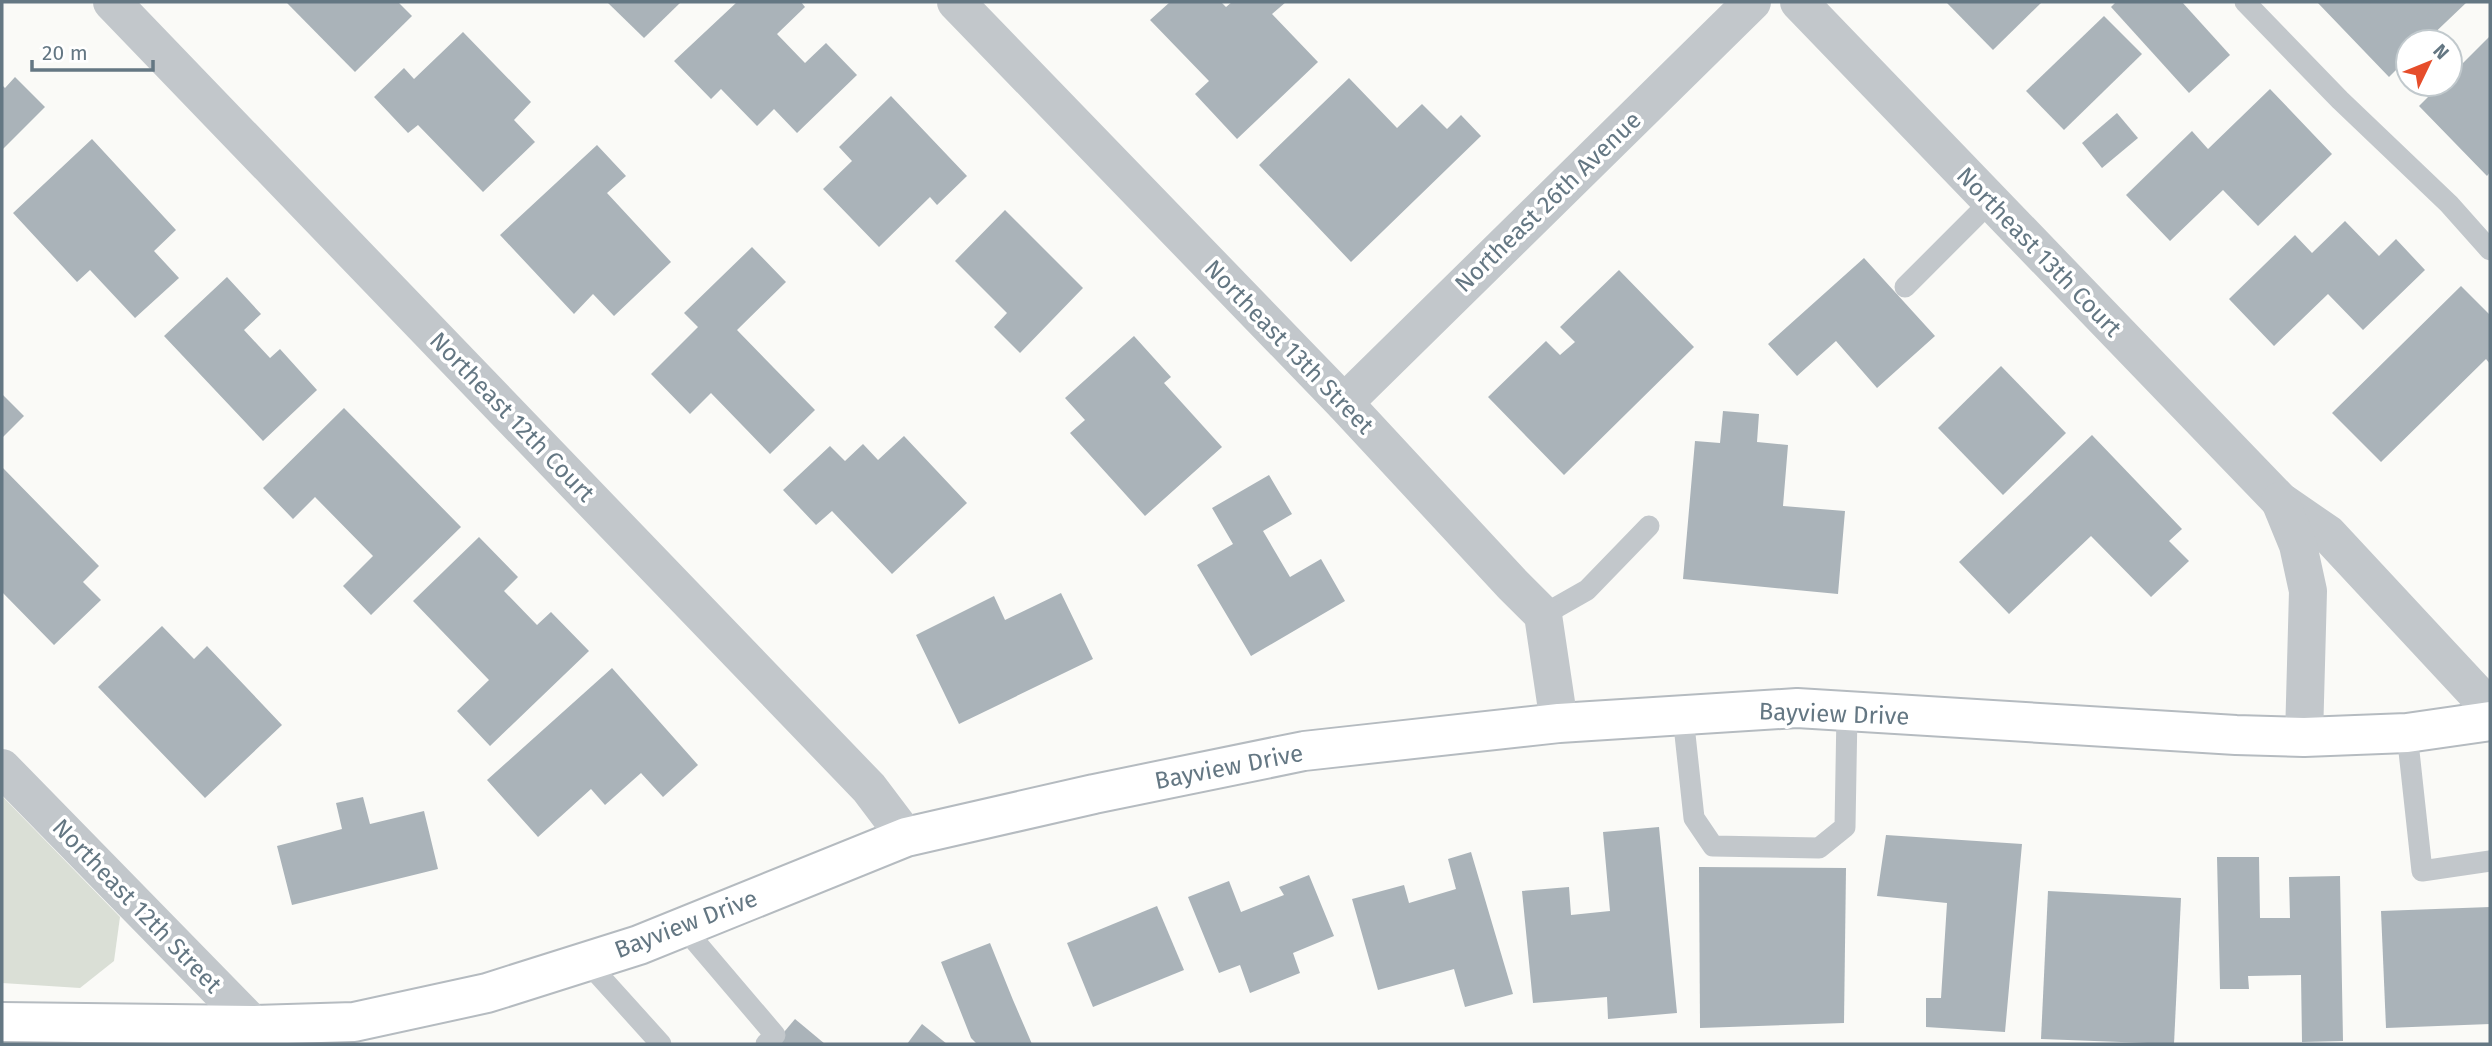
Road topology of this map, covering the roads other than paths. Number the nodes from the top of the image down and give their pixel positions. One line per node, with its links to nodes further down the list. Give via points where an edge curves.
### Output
1 (112, 2): 21 (street, Northeast 12th Court, via 869,788)
2 (956, 2): 9 (street, Northeast 13th Street)
3 (1752, 2): 9 (street, Northeast 26th Avenue)
4 (1799, 2): 6 (street, Northeast 13th Court)
5 (2245, 2): 7 (lane)
6 (1990, 202): 8 (lane); 10 (street, Northeast 13th Court)
7 (2490, 250)
8 (1905, 288)
9 (1344, 402): 12 (street, Northeast 13th Street)
10 (2280, 502): 13 (street, Northeast 13th Court, via 2328,534); 19 (street, Northeast 13th Court, via 2298,545 2308,591)
11 (1649, 526): 12 (lane, via 1587,590)
12 (1544, 614): 17 (street)
13 (2490, 708)
14 (1847, 712): 15 (street, Bayview Drive, via 1797,708); 15 (lane, via 1845,827 1819,848 1713,846 1694,818); 19 (street, Bayview Drive)
15 (1683, 716): 17 (street, Bayview Drive)
16 (2490, 721): 18 (street, Bayview Drive)
17 (1559, 723): 21 (street, Bayview Drive, via 1304,751)
18 (2407, 733): 19 (street, Bayview Drive); 22 (lane, via 2422,871)
19 (2304, 737)
20 (2, 768): 26 (street, Northeast 12th Street)
21 (906, 837): 23 (street, Bayview Drive)
22 (2490, 860)
23 (682, 927): 24 (street, Bayview Drive); 28 (lane, via 775,1035)
24 (587, 962): 26 (street, Bayview Drive, via 488,993 354,1022); 27 (lane)
25 (2, 1022): 26 (street, Bayview Drive)
26 (262, 1035)
27 (661, 1044)
28 (766, 1044)

